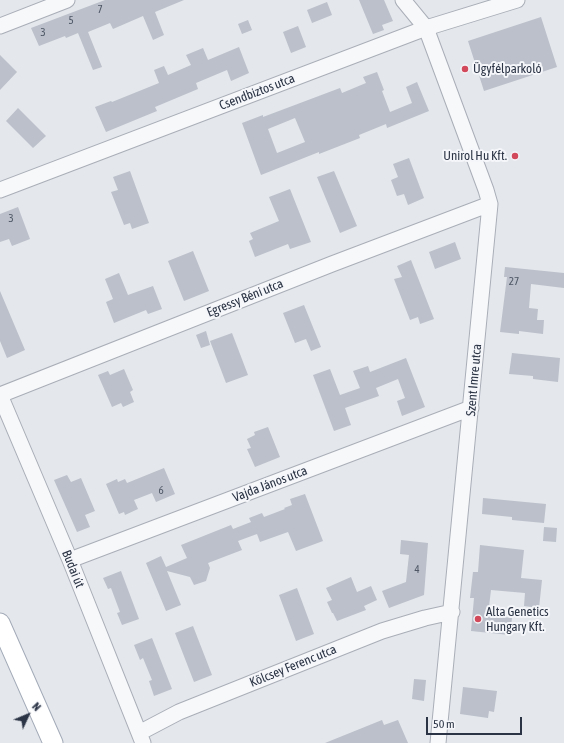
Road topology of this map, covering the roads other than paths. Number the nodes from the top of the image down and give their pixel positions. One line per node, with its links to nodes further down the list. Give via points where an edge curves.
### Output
1 (67, 0): 4 (street)
2 (403, 0): 5 (street, Szent Imre utca)
3 (517, 0): 5 (street, Csendbiztos utca)
4 (0, 26)
5 (426, 28): 6 (street, Csendbiztos utca); 7 (street, Szent Imre utca)
6 (0, 190)
7 (490, 204): 8 (street, Egressy Béni utca); 9 (street, Szent Imre utca)
8 (0, 395): 10 (street, Budai út)
9 (471, 408): 10 (street, Vajda János utca); 11 (street, Szent Imre utca)
10 (70, 560): 13 (street, Budai út)
11 (452, 612): 13 (street, Kölcsey Ferenc utca, via 382,631 179,712); 15 (street, Szent Imre utca)
12 (0, 623): 14 (main road)
13 (141, 738)
14 (52, 743)
15 (438, 743)

